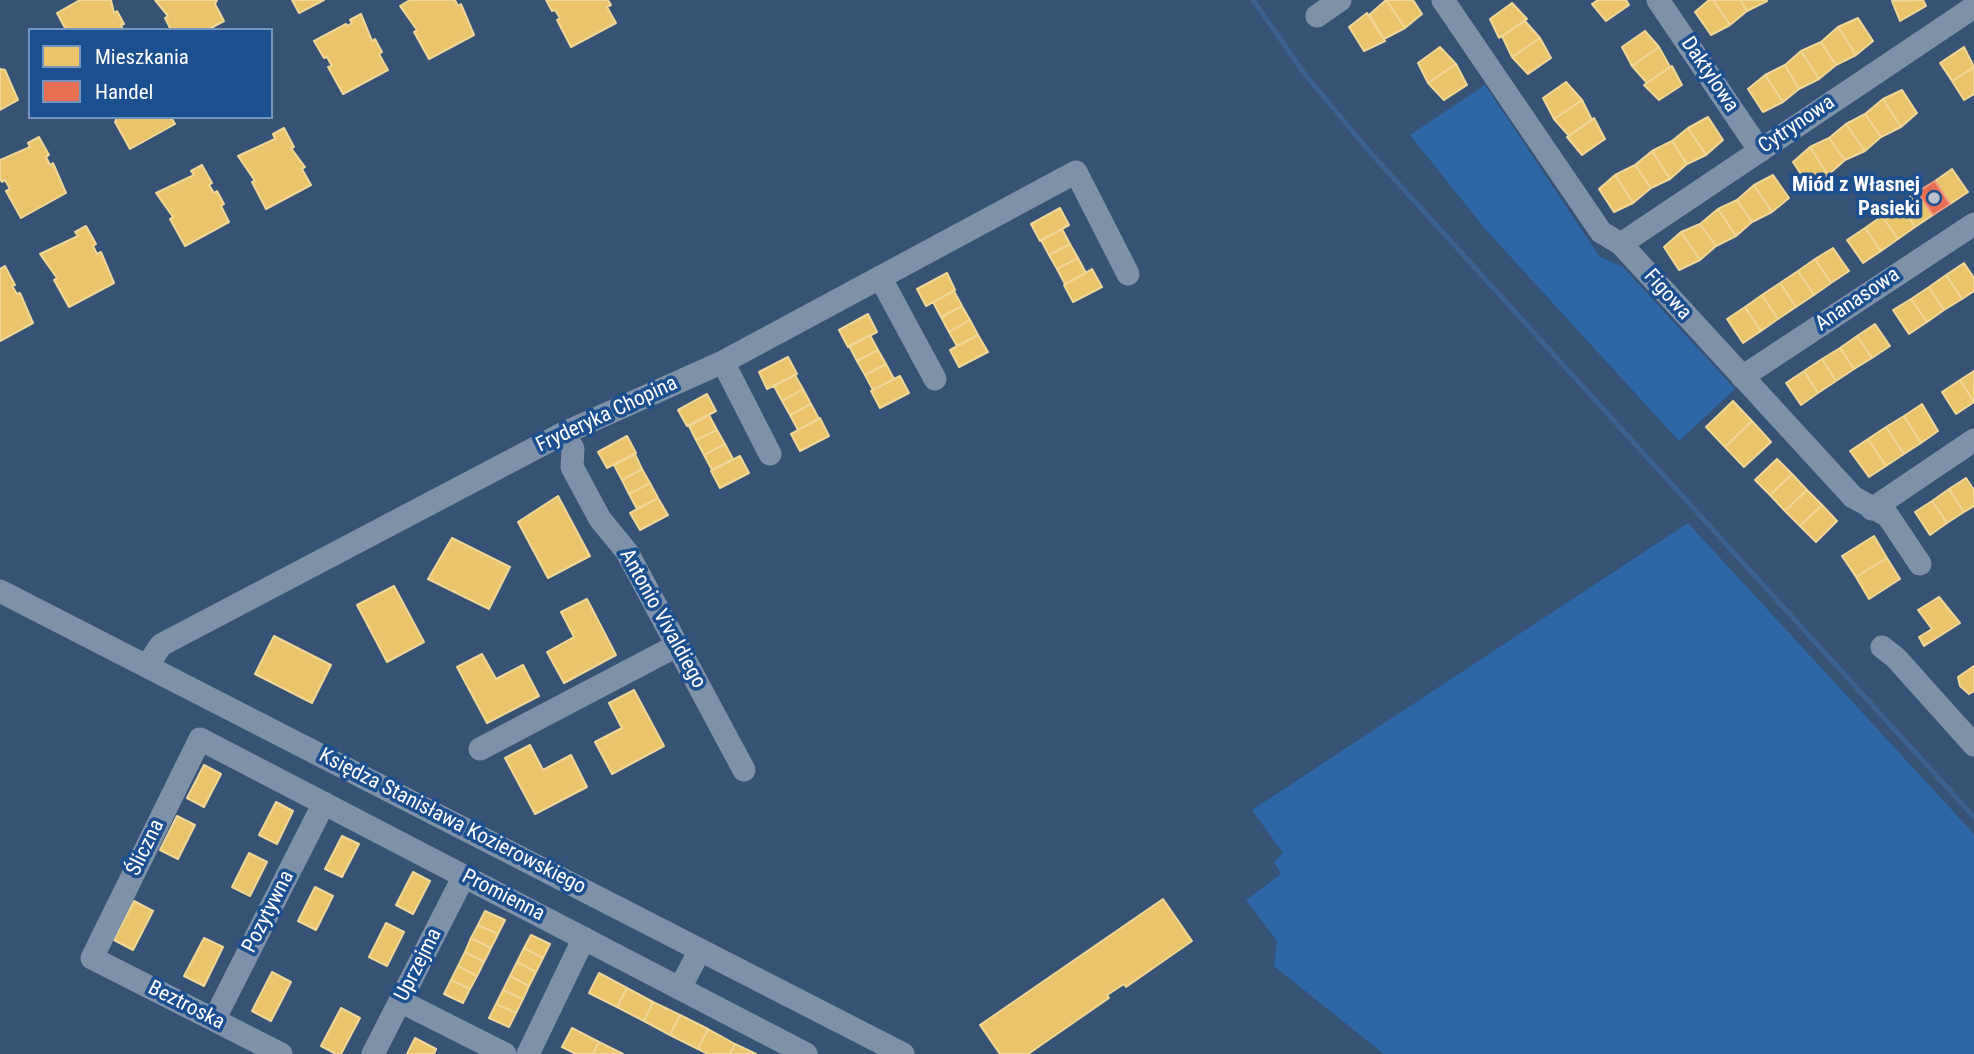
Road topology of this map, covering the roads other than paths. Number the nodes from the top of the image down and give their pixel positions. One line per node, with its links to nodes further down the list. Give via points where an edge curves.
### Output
1 (1340, 0): 5 (street)
2 (1443, 0): 8 (street, Figowa, via 1601,232)
3 (1660, 1): 6 (street, Daktylowa)
4 (1970, 8): 6 (street, Cytrynowa)
5 (1317, 16)
6 (1760, 151): 8 (street, Cytrynowa)
7 (1974, 224): 12 (street, Ananasowa)
8 (1621, 244): 12 (street, Figowa)
9 (1128, 274): 10 (street, Fryderyka Chopina, via 1076,172)
10 (880, 277): 11 (street, Fryderyka Chopina); 13 (street)
11 (723, 362): 14 (street, Fryderyka Chopina); 16 (street)
12 (1742, 377): 17 (street, Figowa, via 1853,497)
13 (935, 379)
14 (564, 433): 20 (street, Antonio Vivaldiego, via 573,449 572,467 600,519 627,552); 22 (street, Fryderyka Chopina, via 161,645)
15 (1974, 440): 17 (street)
16 (770, 454)
17 (1872, 509): 18 (street, Figowa, via 1888,516)
18 (1920, 564)
19 (0, 591): 22 (street, Księdza Stanisława Kozierowskiego)
20 (678, 645): 25 (street); 26 (street, Antonio Vivaldiego)
21 (1882, 646): 24 (street)
22 (147, 666): 30 (street, Księdza Stanisława Kozierowskiego)
23 (200, 739): 27 (street, Promienna); 31 (street, Śliczna)
24 (1973, 742)
25 (481, 749)
26 (744, 770)
27 (324, 803): 28 (street, Promienna); 34 (street, Pozytywna)
28 (464, 876): 29 (street, Promienna); 33 (street, Uprzejma)
29 (584, 938): 32 (street, Promienna); 38 (street)
30 (700, 950): 32 (street); 40 (street, Księdza Stanisława Kozierowskiego)
31 (92, 958): 34 (street, Beztroska)
32 (680, 988): 39 (street, Promienna)
33 (400, 1001): 36 (street, Uprzejma); 37 (street)
34 (214, 1020): 35 (street, Beztroska)
35 (281, 1054)
36 (373, 1054)
37 (505, 1054)
38 (528, 1054)
39 (806, 1054)
40 (903, 1054)

